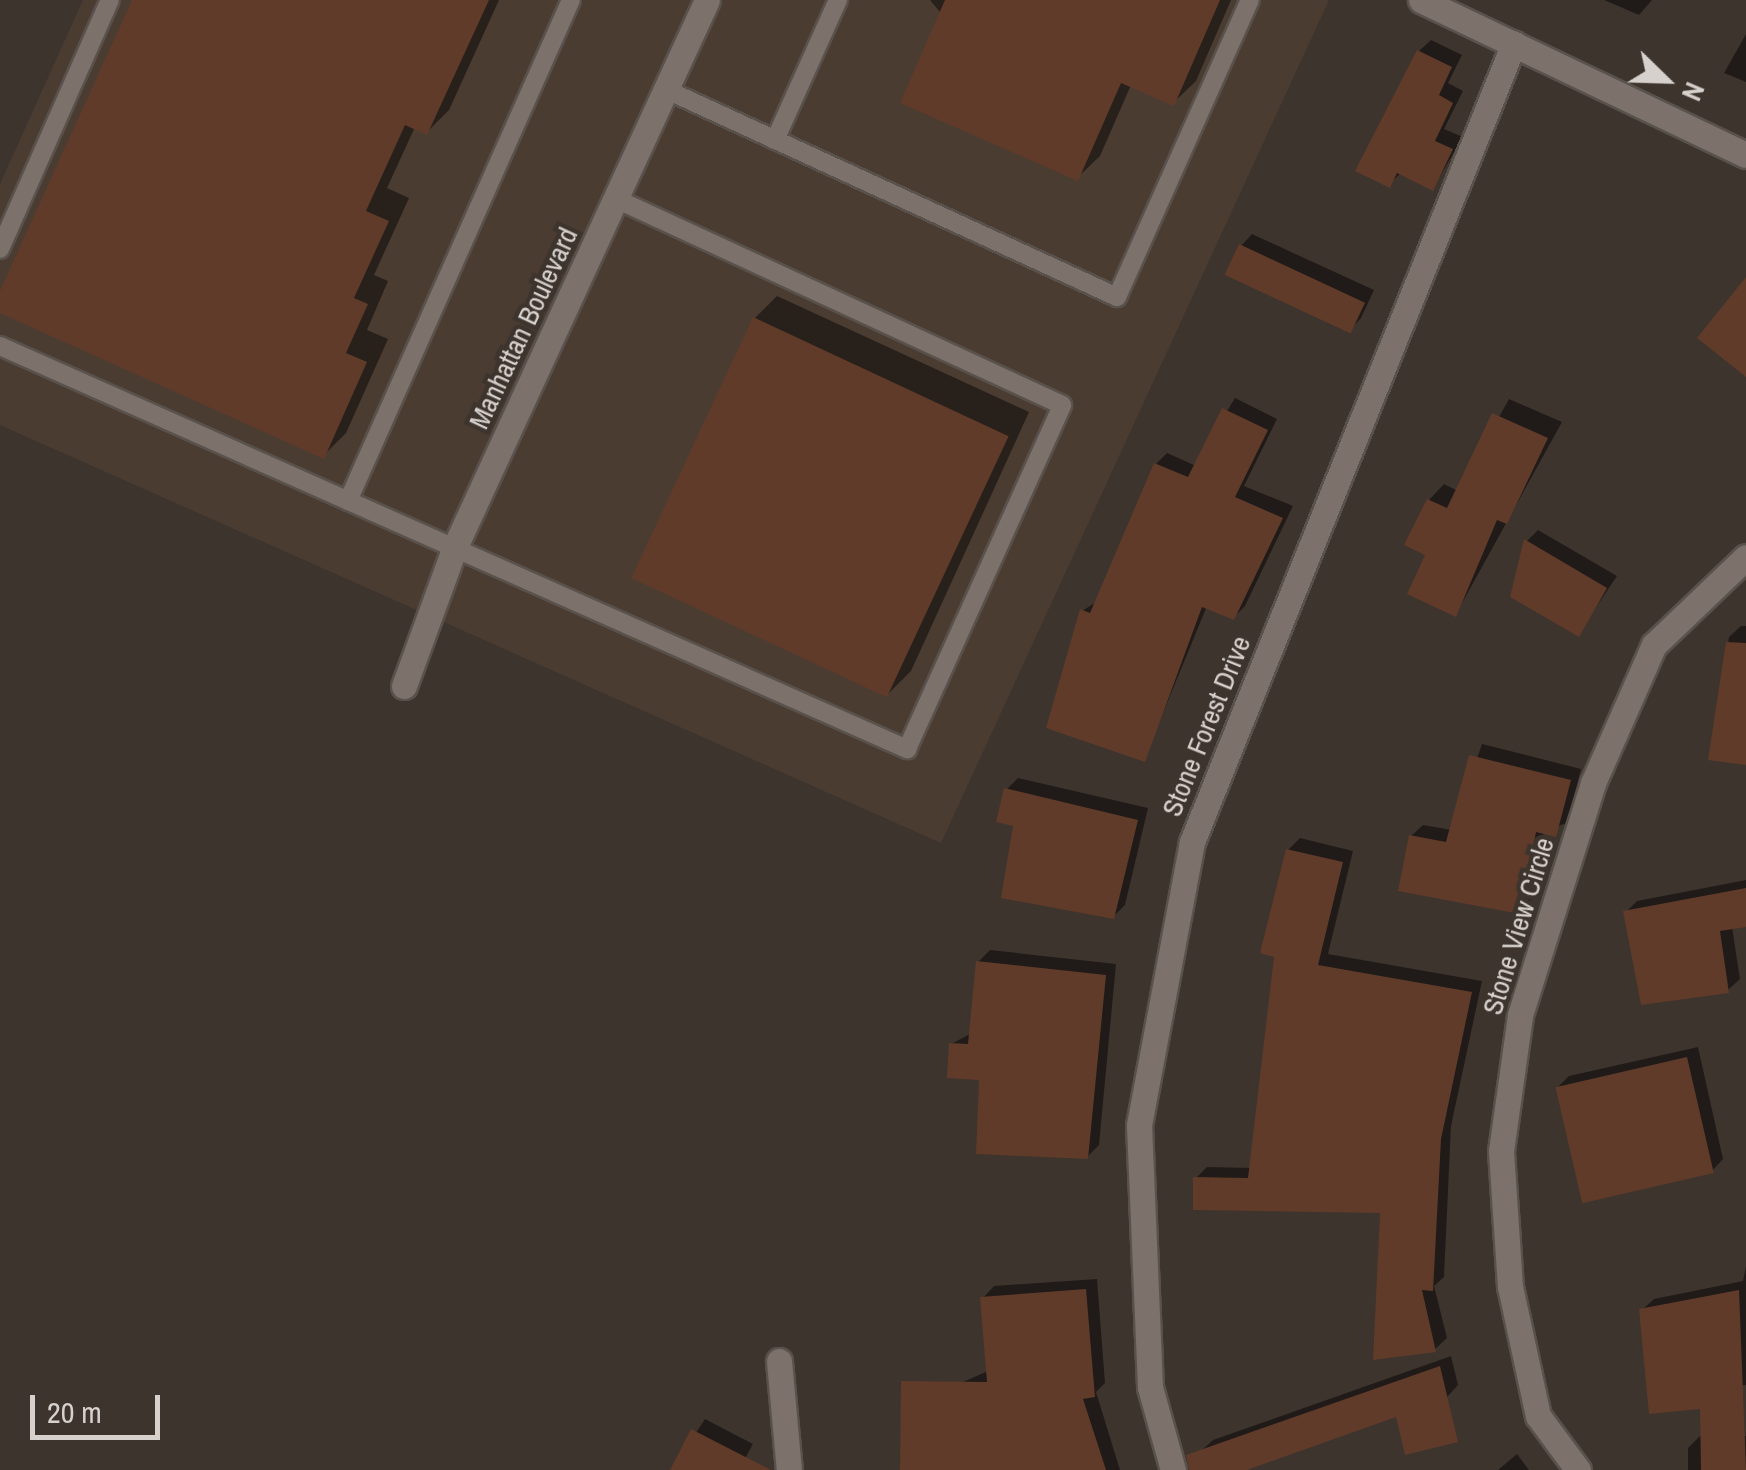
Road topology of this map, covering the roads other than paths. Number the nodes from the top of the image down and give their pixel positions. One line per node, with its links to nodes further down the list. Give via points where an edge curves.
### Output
1 (110, 0): 12 (lane)
2 (570, 0): 14 (lane)
3 (708, 0): 8 (street, Manhattan Boulevard)
4 (838, 0): 9 (lane)
5 (1250, 0): 9 (lane, via 1117,297)
6 (1421, 0): 7 (street)
7 (1514, 43): 10 (street); 20 (street, Stone Forest Drive, via 1192,842 1139,1125 1150,1387)
8 (667, 90): 9 (lane); 11 (street, Manhattan Boulevard)
9 (775, 140)
10 (1746, 155)
11 (616, 199): 15 (street, Manhattan Boulevard); 15 (lane, via 1062,405 907,749)
12 (0, 249)
13 (0, 346): 14 (lane)
14 (348, 501): 15 (lane)
15 (454, 549): 17 (street, Manhattan Boulevard)
16 (1746, 557): 21 (street, Stone View Circle, via 1654,645 1593,783 1520,1015 1501,1150 1510,1287 1538,1416)
17 (404, 686)
18 (779, 1361): 19 (street)
19 (789, 1470)
20 (1173, 1470)
21 (1578, 1470)

